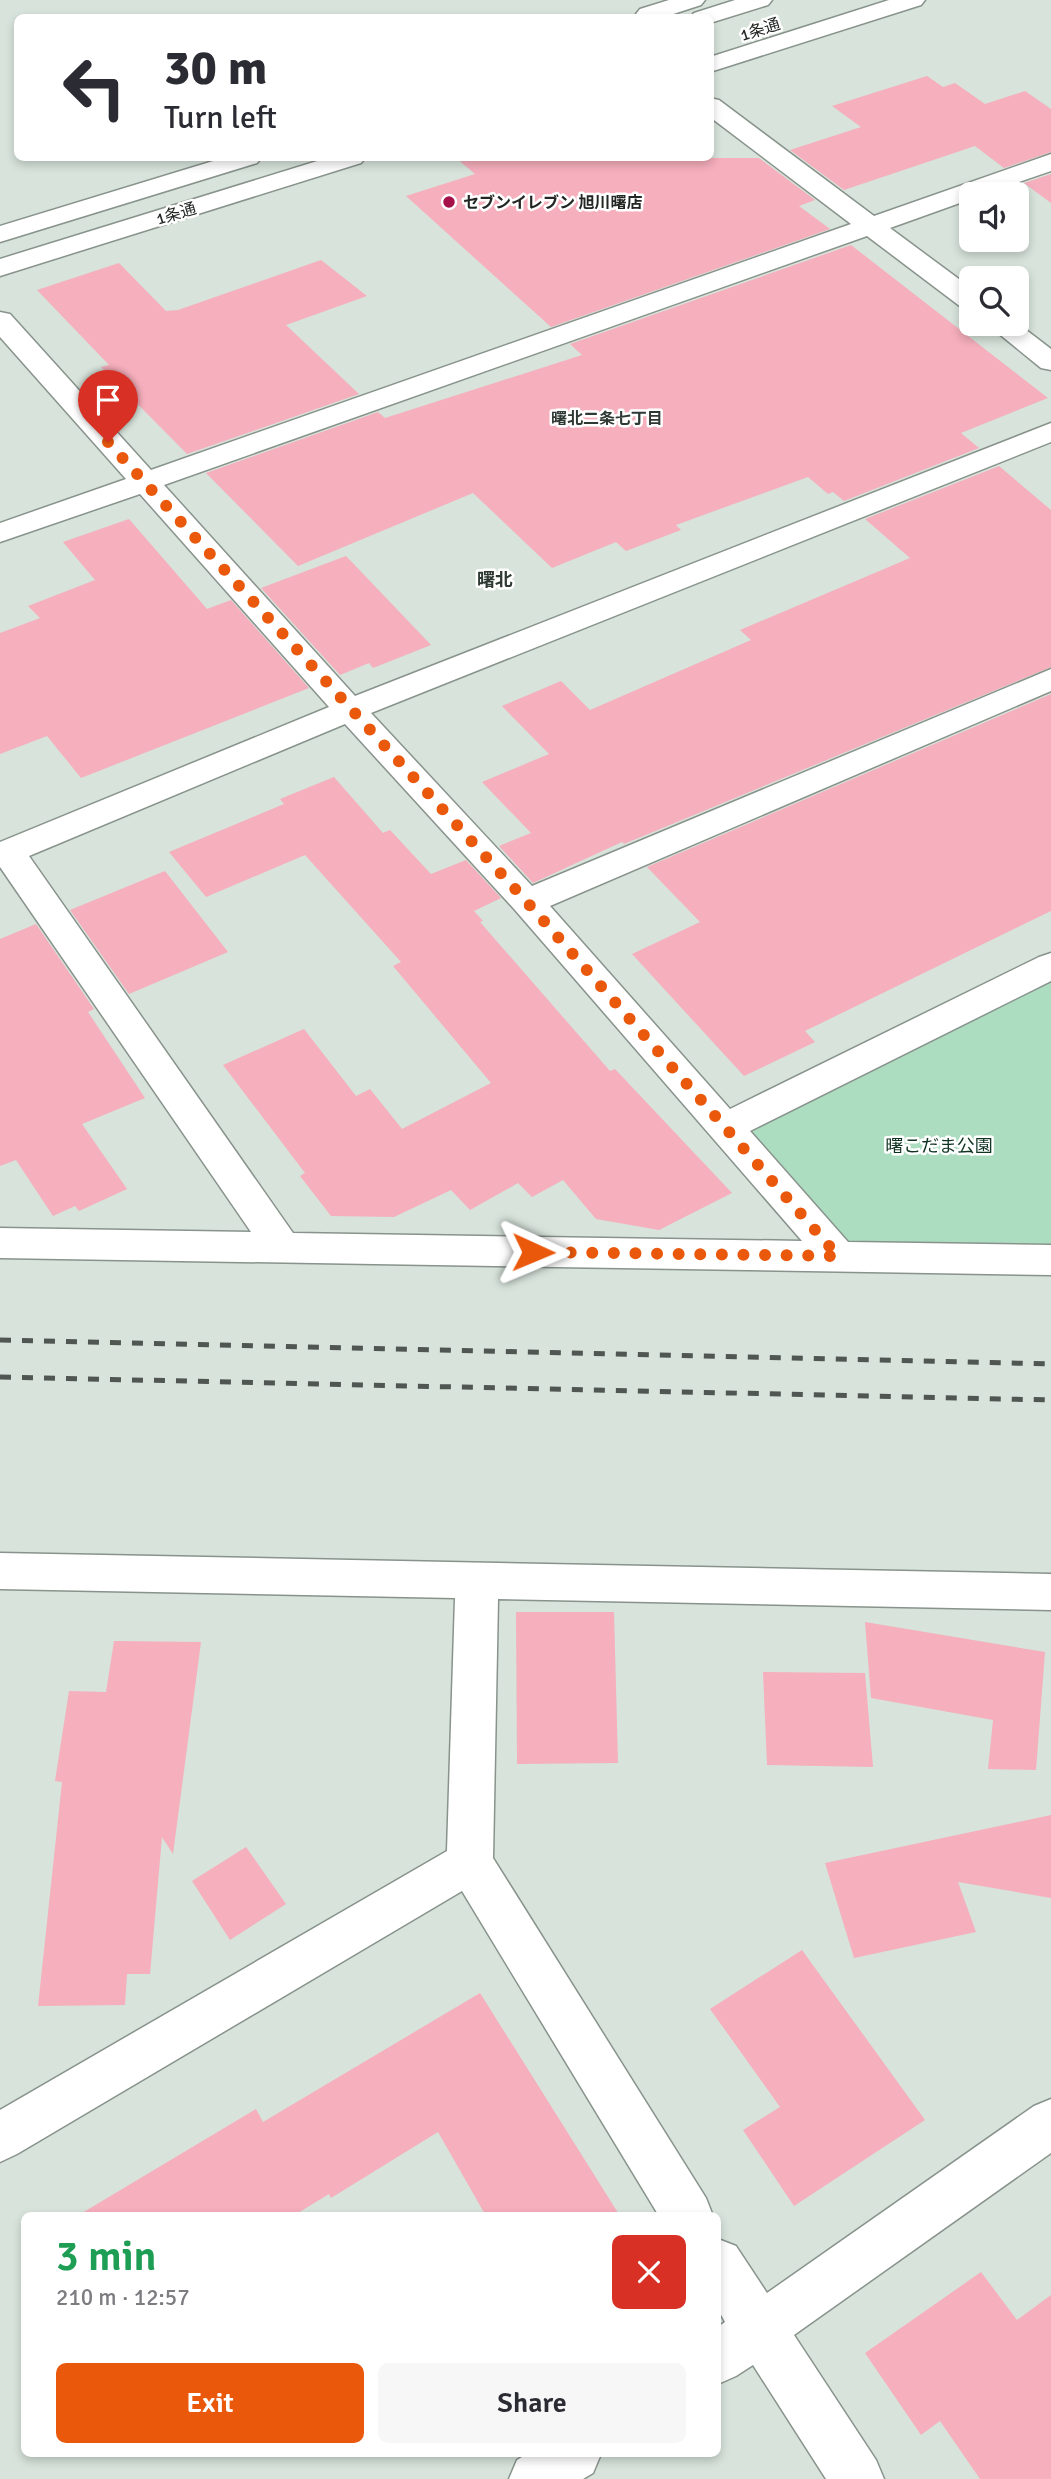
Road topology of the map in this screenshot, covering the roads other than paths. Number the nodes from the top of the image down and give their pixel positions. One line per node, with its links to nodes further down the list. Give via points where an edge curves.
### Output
1 (627, 0): 6 (street)
2 (693, 0): 7 (street)
3 (760, 0): 8 (street, 1条通)
4 (849, 0): 9 (street, 1条通)
5 (913, 0): 10 (street)
6 (648, 14)
7 (656, 14)
8 (714, 14)
9 (714, 43)
10 (714, 64)
11 (714, 108): 15 (street)
12 (238, 161): 16 (street, 1条通)
13 (342, 161): 17 (street, 1条通)
14 (1051, 162): 15 (street)
15 (871, 225): 18 (street); 23 (street)
16 (0, 234)
17 (0, 268)
18 (959, 292)
19 (0, 320): 23 (street)
20 (1017, 336): 21 (street)
21 (1051, 362)
22 (1051, 432): 26 (street)
23 (145, 482): 24 (street); 26 (street)
24 (0, 533)
25 (1051, 679): 28 (street)
26 (349, 710): 27 (street); 28 (street)
27 (4, 853): 32 (street)
28 (527, 902): 30 (street)
29 (1051, 966): 30 (street)
30 (724, 1128): 33 (street)
31 (0, 1243): 32 (street)
32 (283, 1249): 33 (street)
33 (838, 1256): 34 (street)
34 (1051, 1260)
35 (0, 1570): 36 (street)
36 (477, 1579): 37 (street); 38 (street)
37 (1051, 1592)
38 (470, 1862): 40 (street); 41 (street)
39 (1051, 2123): 43 (street)
40 (0, 2137)
41 (686, 2212)
42 (721, 2269): 43 (street)
43 (759, 2331): 44 (street); 47 (street)
44 (721, 2356)
45 (569, 2457): 46 (street)
46 (536, 2479)
47 (857, 2479)

